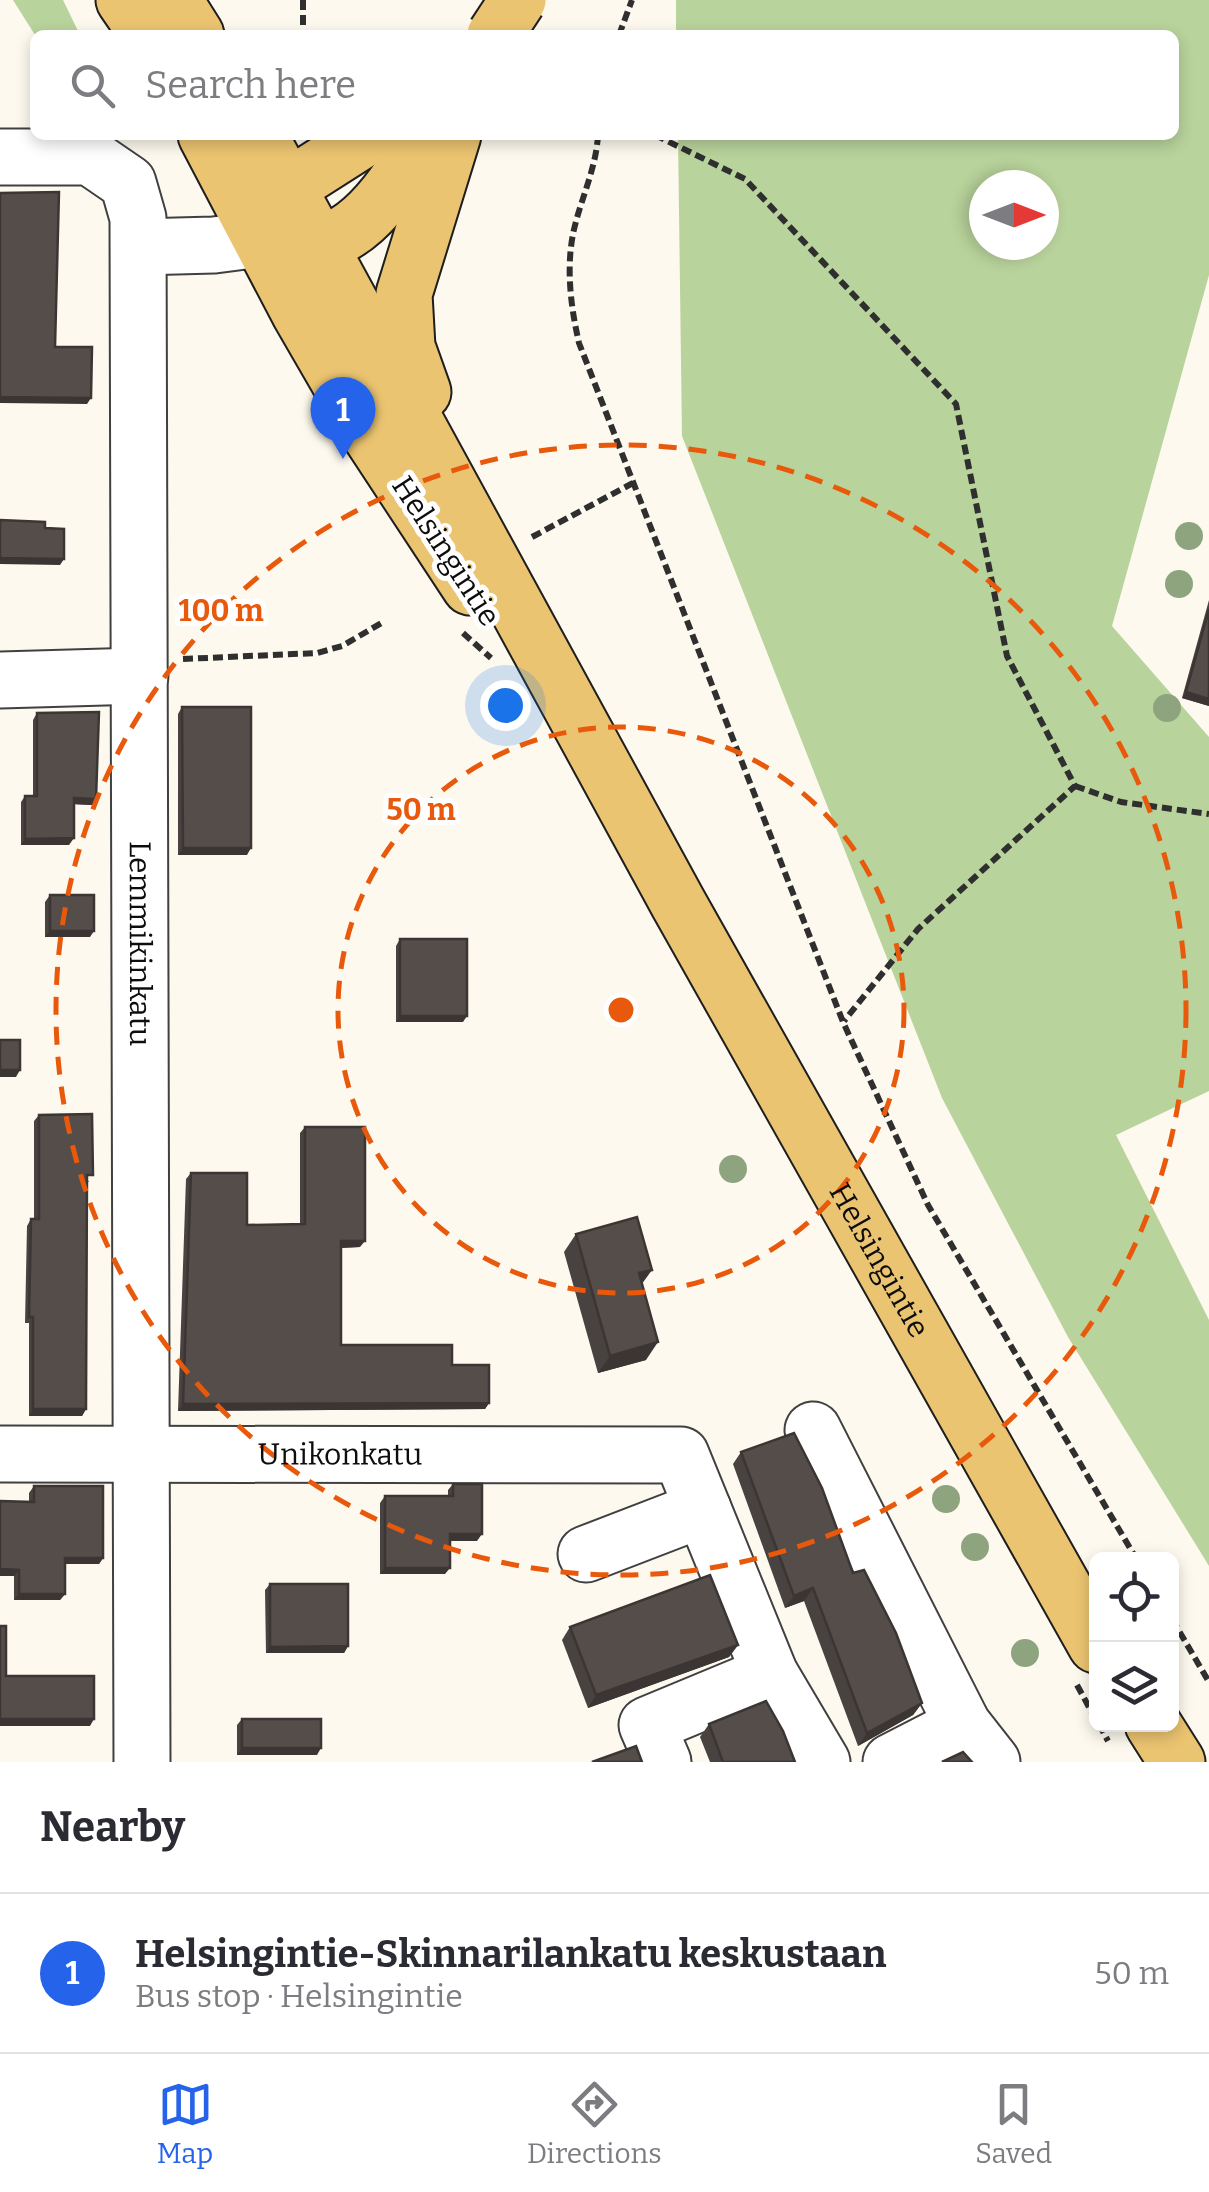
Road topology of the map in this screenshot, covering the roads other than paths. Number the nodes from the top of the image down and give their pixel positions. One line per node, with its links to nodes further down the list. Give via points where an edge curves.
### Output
1 (124, 0): 4 (main road)
2 (174, 0): 5 (main road)
3 (518, 0): 6 (main road, bridge)
4 (145, 30)
5 (193, 30)
6 (498, 30)
7 (209, 140): 14 (main road, Helsingintie)
8 (261, 140): 13 (main road, Helsingintie)
9 (362, 140): 13 (main road)
10 (425, 140): 15 (main road, via 378,207 356,227)
11 (451, 140): 17 (main road, via 413,252 403,321 413,365)
12 (0, 157): 16 (street, Lemmikinkatu, via 90,157 128,183)
13 (290, 186): 14 (main road, via 269,211); 15 (main road, Helsingintie)
14 (260, 239): 15 (main road, via 289,246); 16 (street); 20 (main road, Helsingintie, via 370,435)
15 (320, 243): 17 (main road, Helsingintie)
16 (139, 246): 18 (street, Lemmikinkatu)
17 (510, 544): 20 (main road, Helsingintie)
18 (140, 676): 19 (street); 23 (street, Lemmikinkatu)
19 (0, 680)
20 (678, 903): 26 (main road, Helsingintie)
21 (812, 1430): 30 (street)
22 (0, 1454): 23 (street, Unikonkatu)
23 (142, 1455): 24 (street, Unikonkatu, via 681,1455); 31 (street, Lemmikinkatu)
24 (703, 1509): 25 (street); 27 (street)
25 (586, 1554)
26 (1086, 1643)
27 (770, 1674): 32 (street, via 647,1725); 33 (street)
28 (1140, 1732): 35 (main road)
29 (1158, 1732): 36 (main road)
30 (977, 1744): 34 (street)
31 (142, 1762)
32 (663, 1762)
33 (822, 1762)
34 (891, 1762)
35 (1154, 1762)
36 (1177, 1762)

